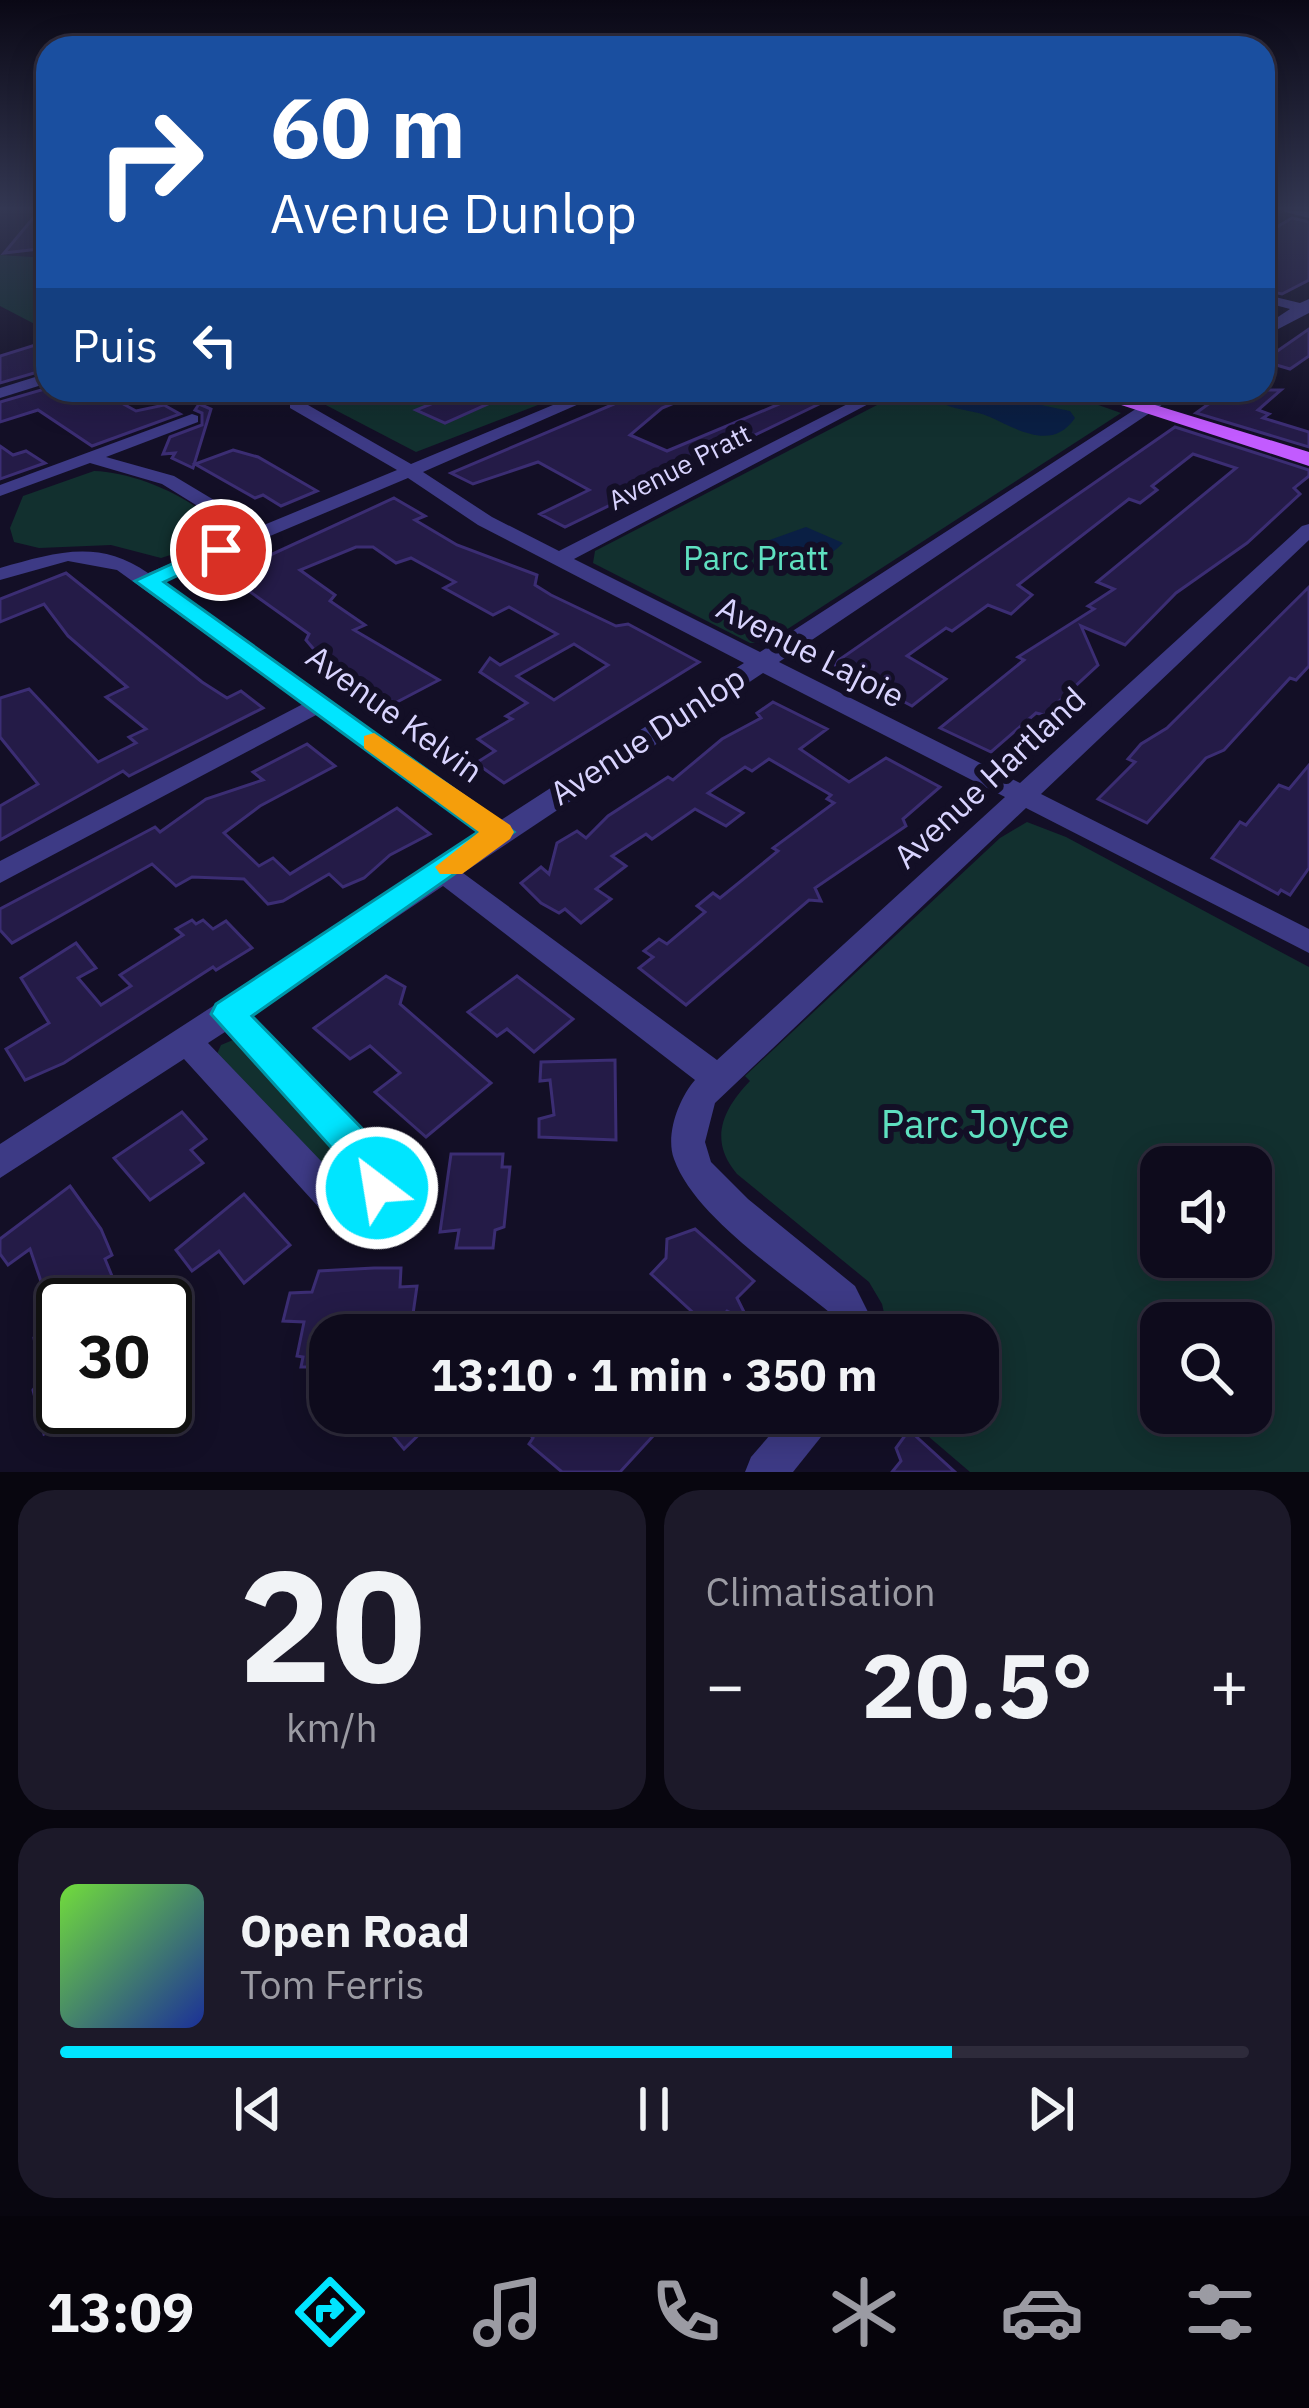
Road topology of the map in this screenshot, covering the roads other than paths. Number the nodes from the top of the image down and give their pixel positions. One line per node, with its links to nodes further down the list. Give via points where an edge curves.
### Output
1 (1275, 300): 2 (street)
2 (1307, 307): 3 (street)
3 (1275, 326)
4 (36, 382): 5 (street)
5 (0, 393)
6 (298, 402): 15 (street, Avenue Lajoie)
7 (574, 402): 15 (street)
8 (864, 402): 20 (street, Avenue Pratt)
9 (1124, 402): 11 (main road)
10 (1157, 402): 11 (street, Avenue Dunlop)
11 (1146, 409): 14 (main road); 23 (street, Avenue Dunlop)
12 (192, 419): 13 (street)
13 (94, 459): 16 (street); 18 (street, via 168,480)
14 (1309, 459)
15 (407, 470): 18 (street); 20 (street, Avenue Lajoie)
16 (2, 496)
17 (1309, 530): 25 (street, Avenue Hartland)
18 (258, 535): 22 (street)
19 (2, 549): 21 (street, Avenue Kelvin)
20 (560, 558): 23 (street, Avenue Lajoie)
21 (10, 570): 22 (street, Avenue Kelvin, via 83,555)
22 (147, 581): 24 (street, Avenue Kelvin)
23 (760, 662): 25 (street, Avenue Lajoie); 26 (street, Avenue Dunlop)
24 (320, 704): 26 (street, Avenue Kelvin); 28 (street)
25 (1024, 797): 29 (street, Avenue Lajoie); 32 (street, Avenue Hartland)
26 (500, 832): 27 (street, Avenue Dunlop)
27 (442, 872): 30 (street, Avenue Dunlop); 32 (street)
28 (0, 873)
29 (1309, 942)
30 (228, 1014): 31 (street, Avenue Dunlop); 31 (street, via 375,1168 370,1200 334,1201)
31 (187, 1041): 33 (street, Avenue Dunlop)
32 (716, 1077): 34 (street, via 690,1127 691,1159 709,1185)
33 (0, 1163)
34 (850, 1314)
35 (797, 1434): 36 (street)
36 (766, 1472)

